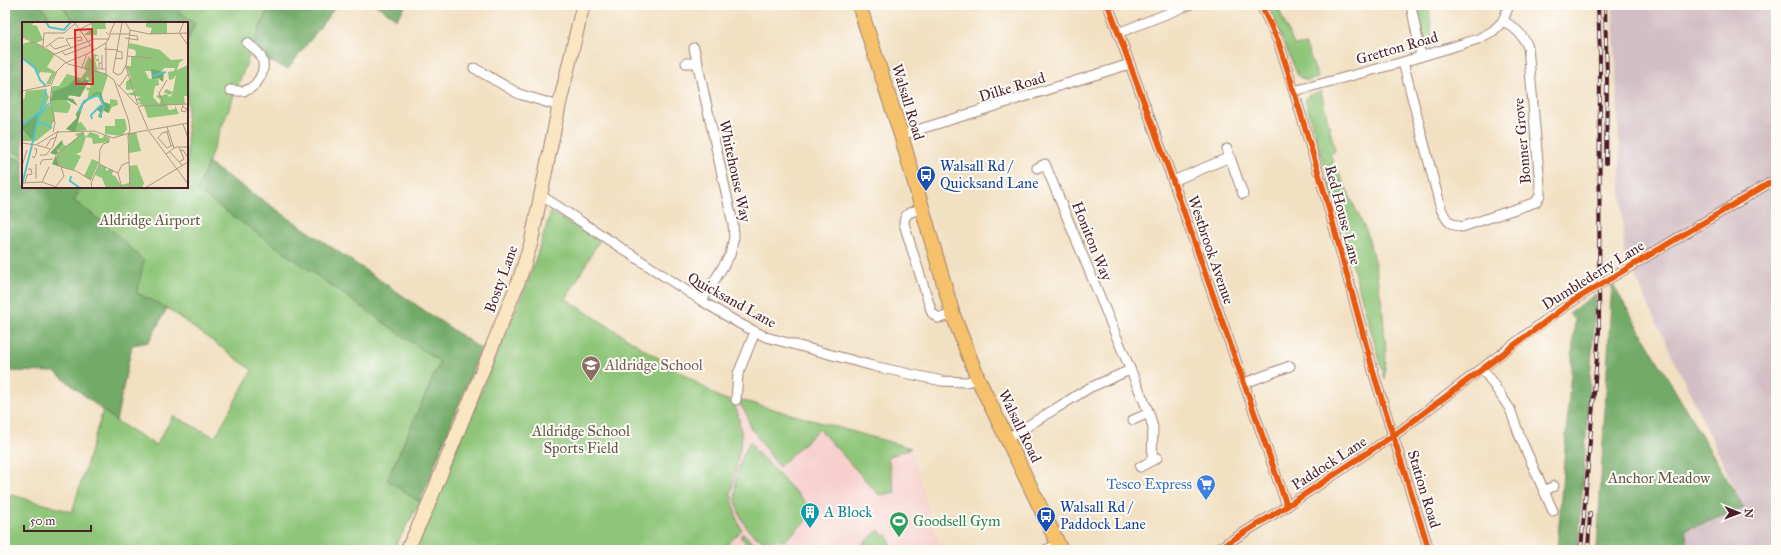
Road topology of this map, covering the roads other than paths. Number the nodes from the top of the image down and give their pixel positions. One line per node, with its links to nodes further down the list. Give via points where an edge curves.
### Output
1 (583, 5): 20 (main road, Bosty Lane)
2 (859, 5): 21 (main road, Walsall Road)
3 (1108, 5): 9 (street, Westbrook Avenue)
4 (1189, 5): 9 (street)
5 (1261, 5): 19 (street, Red House Lane, via 1278,41)
6 (1411, 5): 12 (street)
7 (1509, 5): 8 (street)
8 (1503, 21): 12 (street, Gretton Road, via 1493,31 1478,39); 13 (street, Bonner Grove, via 1523,36 1528,48 1540,184 1540,195 1536,202 1462,227 1452,225 1447,220 1441,209)
9 (1118, 33): 16 (street, Westbrook Avenue)
10 (247, 43): 18 (street, via 256,49 262,58 264,69 254,85 243,91)
11 (694, 48): 15 (street, Whitehouse Way)
12 (1420, 56): 13 (street, Gretton Road)
13 (1403, 62): 19 (street, Gretton Road)
14 (686, 63): 15 (street)
15 (698, 63): 28 (street, Whitehouse Way, via 734,224 730,256)
16 (1130, 64): 21 (street, Dilke Road); 24 (street, Westbrook Avenue)
17 (474, 68): 20 (street, via 519,94)
18 (230, 90)
19 (1294, 91): 39 (street, Red House Lane, via 1375,378)
20 (559, 106): 26 (main road, Bosty Lane)
21 (902, 135): 27 (main road, Walsall Road)
22 (1037, 168): 33 (street, Honiton Way, via 1046,164 1113,340)
23 (1776, 179): 32 (street, Dumblederry Lane, bridge, via 1585,293)
24 (1173, 181): 25 (street, Westbrook Avenue, via 1229,153); 35 (street, Westbrook Avenue)
25 (1243, 194)
26 (542, 196): 28 (street, Quicksand Lane); 47 (main road, Bosty Lane, via 519,280 427,508)
27 (922, 209): 29 (main road, Walsall Road); 29 (street, via 909,212 904,224 932,313 938,318)
28 (702, 301): 30 (street, Quicksand Lane)
29 (953, 315): 34 (main road, Walsall Road)
30 (755, 332): 34 (street, Quicksand Lane, via 779,342 873,366 953,382); 36 (street, via 738,374)
31 (1290, 366): 35 (street)
32 (1483, 369): 39 (street, Dumblederry Lane); 43 (street, via 1510,409)
33 (1130, 370): 37 (street, Honiton Way); 40 (street, via 1089,388)
34 (978, 379): 40 (main road, Walsall Road)
35 (1244, 383): 44 (street, Westbrook Avenue)
36 (736, 400)
37 (1149, 413): 38 (street); 41 (street, Honiton Way, via 1153,428 1155,459)
38 (1133, 420)
39 (1394, 435): 44 (street, Paddock Lane); 49 (street, Station Road)
40 (1008, 438): 46 (main road, Walsall Road)
41 (1140, 467)
42 (1554, 486): 43 (street)
43 (1544, 491): 45 (street)
44 (1287, 506): 48 (street, Paddock Lane)
45 (1553, 511)
46 (1055, 548)
47 (407, 550)
48 (1216, 550)
49 (1429, 550)

